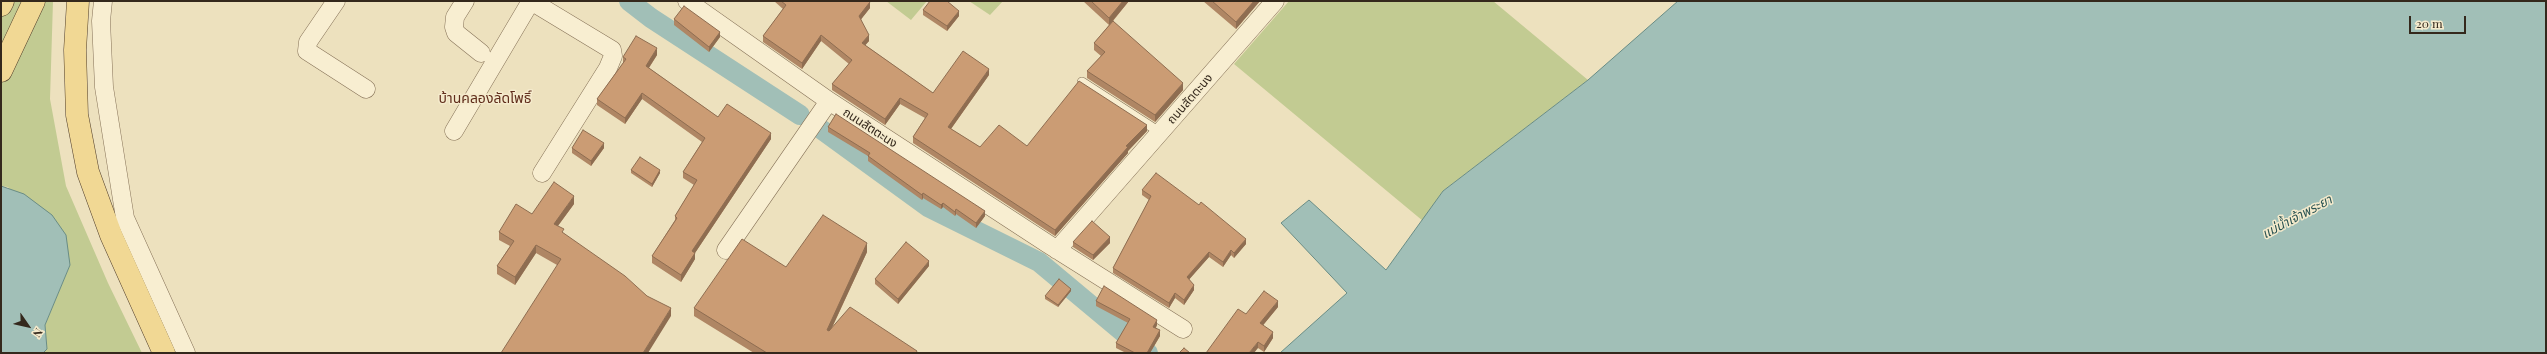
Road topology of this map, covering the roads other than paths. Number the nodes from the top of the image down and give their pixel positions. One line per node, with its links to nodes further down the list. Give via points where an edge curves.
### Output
1 (3, 1): 10 (main road)
2 (34, 1): 12 (main road)
3 (78, 1): 22 (main road, via 75,50 77,115 88,172 111,235)
4 (103, 1): 23 (street, via 101,21 104,87 125,218)
5 (336, 1): 14 (street, via 308,42 307,50)
6 (466, 1): 11 (street, via 455,17 454,27 456,33)
7 (531, 1): 16 (street); 18 (street, via 612,50 614,56)
8 (687, 1): 15 (street, ถนนสัตตะนง)
9 (1275, 1): 17 (street, ถนนสัตตะนง)
10 (1, 4)
11 (480, 53)
12 (1, 71)
13 (1082, 82): 17 (lane)
14 (366, 89)
15 (829, 101): 19 (street); 20 (street, ถนนสัตตะนง)
16 (454, 131)
17 (1161, 133): 20 (street, ถนนสัตตะนง)
18 (542, 173)
19 (726, 250)
20 (1057, 250): 21 (street, ถนนสัตตะนง)
21 (1183, 329)
22 (164, 353)
23 (186, 353)

